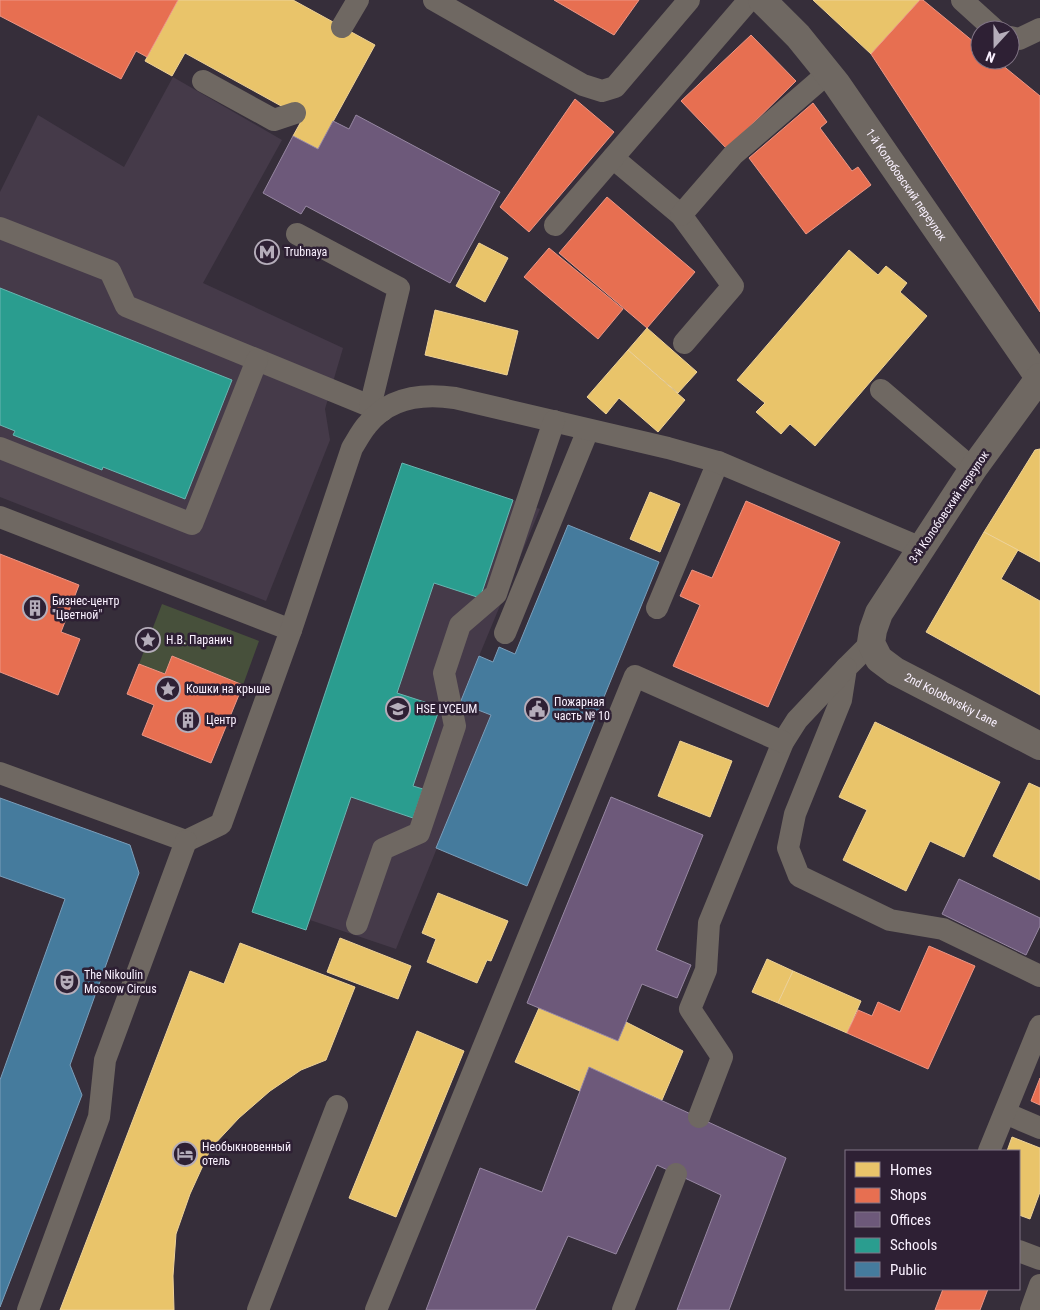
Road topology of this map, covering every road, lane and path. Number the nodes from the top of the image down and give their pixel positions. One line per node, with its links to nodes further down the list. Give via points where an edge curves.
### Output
1 (358, 0): 8 (lane)
2 (434, 0): 3 (lane, via 583,85 602,90 614,87)
3 (689, 0)
4 (749, 0): 14 (lane)
5 (762, 0): 11 (street, 1-й Колобовский переулок, via 798,36)
6 (962, 0): 7 (lane)
7 (984, 20)
8 (342, 27)
9 (1040, 29): 10 (lane)
10 (1020, 39)
11 (828, 73): 15 (lane, via 733,155); 21 (street, 1-й Колобовский переулок)
12 (203, 81): 13 (lane, via 274,120)
13 (295, 113)
14 (613, 158): 15 (lane); 16 (lane)
15 (681, 215): 19 (lane, via 733,286)
16 (555, 225)
17 (0, 228): 20 (lane, via 110,271 126,306)
18 (297, 234): 23 (lane, via 399,288)
19 (684, 343)
20 (257, 360): 23 (lane); 26 (lane, via 192,524)
21 (1040, 378): 28 (street, 3-й Колобовский переулок)
22 (881, 390): 28 (lane)
23 (376, 409): 24 (lane, via 405,399 434,395); 32 (lane, via 352,448)
24 (554, 421): 25 (lane); 40 (lane, via 496,594 460,625 444,673 455,726 419,832 383,849)
25 (588, 430): 27 (lane); 33 (lane)
26 (0, 448)
27 (718, 462): 30 (lane); 31 (lane)
28 (973, 469): 30 (street, 3-й Колобовский переулок)
29 (0, 517): 32 (lane)
30 (921, 548): 34 (street, 3-й Колобовский переулок, via 879,613)
31 (657, 608)
32 (291, 630): 39 (lane, via 221,824)
33 (505, 633)
34 (871, 643): 35 (lane); 37 (street, 2nd Kolobovskiy Lane, via 879,659 895,671)
35 (846, 668): 36 (lane, via 796,720); 41 (lane, via 841,700 795,814 788,848 799,876 890,920 944,929)
36 (783, 742): 45 (lane, via 709,923 706,970 690,1009 722,1057); 54 (lane, via 635,676)
37 (1040, 746)
38 (0, 773): 39 (lane)
39 (186, 841): 52 (lane, via 104,1060 100,1117)
40 (357, 924)
41 (1040, 976)
42 (1040, 1026): 44 (lane)
43 (336, 1106): 53 (lane)
44 (1005, 1113): 46 (lane); 47 (lane)
45 (699, 1117)
46 (1040, 1128)
47 (989, 1150)
48 (676, 1174): 55 (lane)
49 (1020, 1251): 50 (lane)
50 (1040, 1259)
51 (1040, 1285): 56 (lane)
52 (28, 1310)
53 (258, 1310)
54 (376, 1310)
55 (623, 1310)
56 (1031, 1310)

